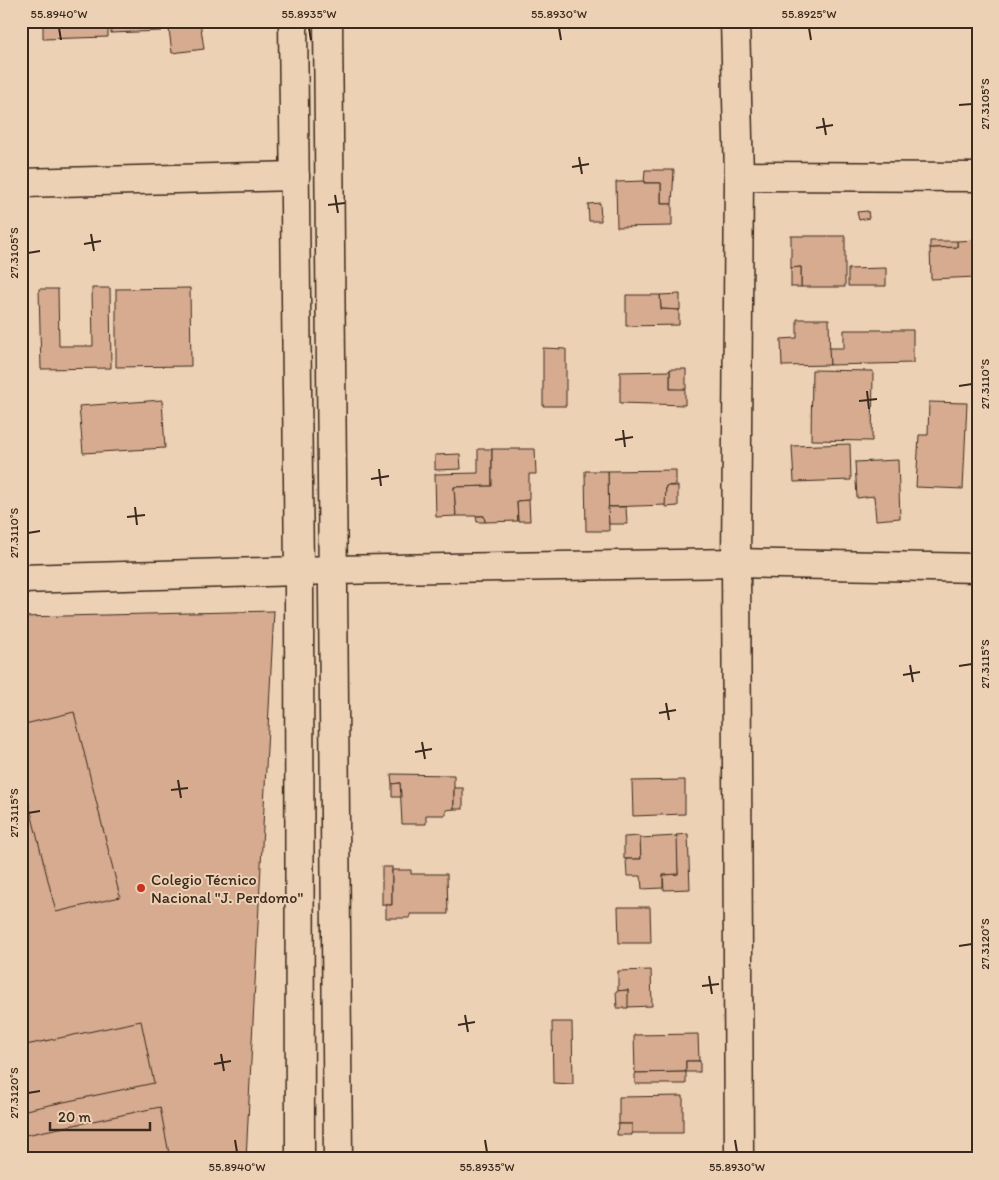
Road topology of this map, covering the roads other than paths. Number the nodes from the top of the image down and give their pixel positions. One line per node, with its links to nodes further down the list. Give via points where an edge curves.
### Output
1 (293, 21): 4 (street)
2 (328, 21): 10 (street)
3 (735, 21): 5 (street)
4 (295, 176): 7 (street); 11 (street)
5 (738, 176): 6 (street); 8 (street)
6 (978, 177)
7 (21, 183)
8 (736, 563): 9 (street); 10 (street); 15 (street)
9 (978, 568)
10 (333, 570): 11 (street); 14 (street)
11 (299, 571): 12 (street); 13 (street)
12 (21, 579)
13 (300, 1159)
14 (338, 1159)
15 (739, 1159)

